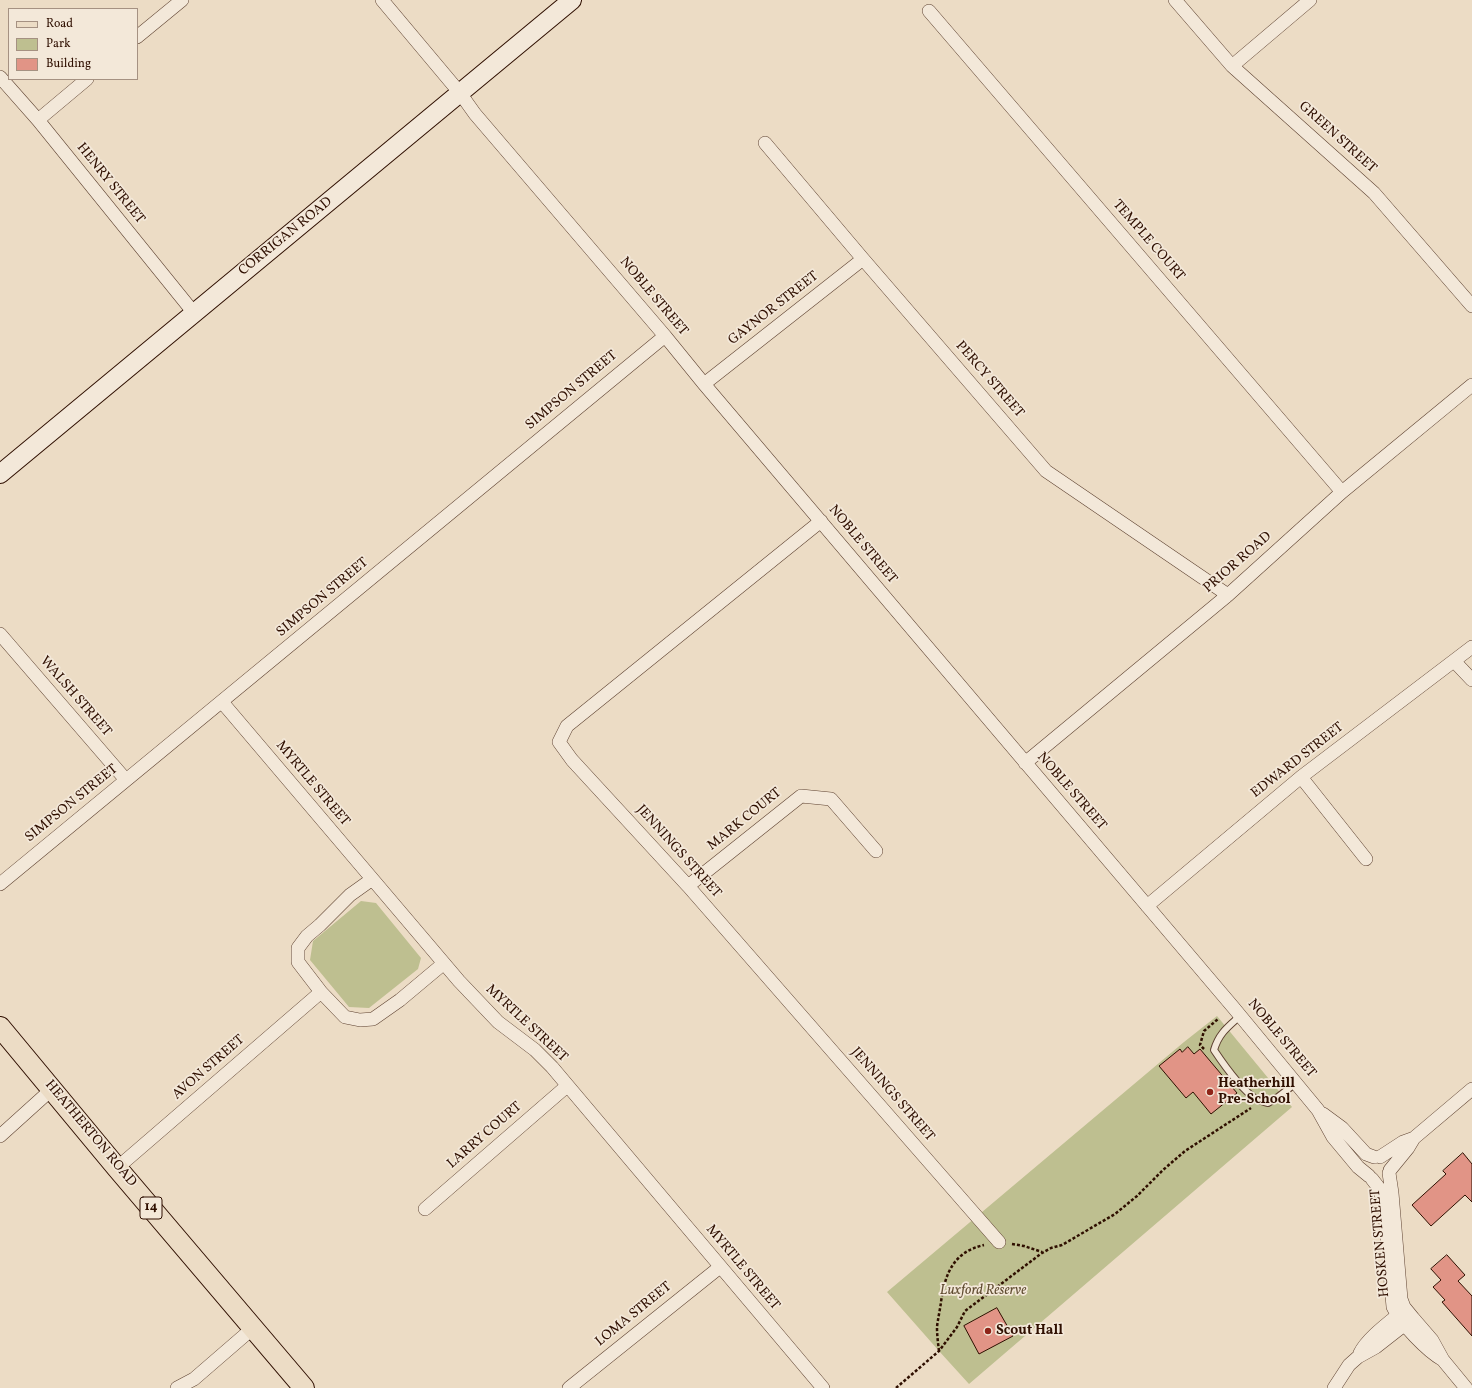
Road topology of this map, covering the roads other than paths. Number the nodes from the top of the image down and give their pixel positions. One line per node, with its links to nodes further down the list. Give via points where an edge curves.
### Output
1 (182, 0): 7 (street)
2 (382, 0): 11 (street, NOBLE STREET)
3 (572, 0): 11 (main road, CORRIGAN ROAD)
4 (1175, 0): 8 (street, GREEN STREET)
5 (1310, 0): 8 (street)
6 (929, 11): 21 (street, TEMPLE COURT)
7 (138, 36)
8 (1232, 66): 15 (street, GREEN STREET, via 1374,193)
9 (0, 77): 12 (street, HENRY STREET)
10 (85, 80): 12 (street)
11 (460, 93): 16 (main road, CORRIGAN ROAD); 17 (street, NOBLE STREET, via 475,114)
12 (38, 120): 16 (street, HENRY STREET)
13 (765, 143): 14 (street, PERCY STREET)
14 (863, 259): 18 (street, GAYNOR STREET); 23 (street, PERCY STREET, via 1046,471)
15 (1472, 306)
16 (194, 313): 20 (main road, CORRIGAN ROAD)
17 (665, 336): 18 (street, NOBLE STREET); 28 (street, SIMPSON STREET)
18 (704, 384): 22 (street, NOBLE STREET)
19 (1472, 385): 21 (street, PRIOR ROAD)
20 (0, 474)
21 (1342, 492): 23 (street, PRIOR ROAD)
22 (820, 521): 29 (street, NOBLE STREET); 36 (street, JENNINGS STREET, via 567,726 559,742 572,760)
23 (1228, 595): 29 (street, PRIOR ROAD)
24 (0, 634): 31 (street, WALSH STREET)
25 (1472, 647): 26 (street, EDWARD STREET)
26 (1454, 661): 27 (street); 30 (street, EDWARD STREET)
27 (1472, 680)
28 (222, 702): 31 (street, SIMPSON STREET); 34 (street, MYRTLE STREET)
29 (1025, 763): 37 (street, NOBLE STREET)
30 (1301, 777): 33 (street); 37 (street, EDWARD STREET)
31 (126, 780): 35 (street, SIMPSON STREET)
32 (876, 851): 36 (street, MARK COURT, via 831,798 801,796)
33 (1366, 859)
34 (371, 880): 38 (street, MYRTLE STREET); 39 (street, via 350,895 298,948 298,962)
35 (0, 884)
36 (688, 886): 54 (street, JENNINGS STREET)
37 (1147, 906): 40 (street, NOBLE STREET)
38 (443, 964): 39 (street, via 373,1019 345,1017); 43 (street, MYRTLE STREET, via 498,1022 535,1050)
39 (321, 992): 50 (street, AVON STREET)
40 (1240, 1016): 42 (street, NOBLE STREET); 42 (lane, via 1217,1040 1214,1050 1225,1066 1250,1094 1257,1100 1268,1103)
41 (0, 1027): 44 (main road, HEATHERTON ROAD / 14)
42 (1296, 1083): 46 (street, NOBLE STREET)
43 (567, 1086): 53 (street, LARRY COURT); 55 (street, MYRTLE STREET)
44 (52, 1089): 47 (street); 50 (main road, HEATHERTON ROAD / 14)
45 (1472, 1089): 48 (street)
46 (1318, 1110): 49 (street, NOBLE STREET, via 1342,1128 1366,1154); 52 (street, NOBLE STREET, via 1333,1137 1355,1164)
47 (0, 1136)
48 (1414, 1138): 49 (street); 51 (street)
49 (1377, 1157): 51 (street, via 1384,1158 1389,1163); 52 (street, via 1367,1165 1367,1173)
50 (117, 1168): 57 (main road, HEATHERTON ROAD / 14)
51 (1390, 1172): 52 (street, via 1387,1177 1380,1180); 56 (street, HOSKEN STREET, via 1401,1299)
52 (1371, 1178): 56 (street, HOSKEN STREET, via 1379,1188 1384,1203 1393,1306)
53 (425, 1209)
54 (998, 1242)
55 (720, 1267): 60 (street, LOMA STREET); 61 (street, MYRTLE STREET)
56 (1405, 1317): 62 (street, HOSKEN STREET, via 1362,1348); 63 (street, HOSKEN STREET, via 1427,1348 1443,1360)
57 (253, 1328): 58 (street, via 194,1379); 59 (main road, HEATHERTON ROAD / 14)
58 (177, 1388)
59 (304, 1388)
60 (569, 1388)
61 (824, 1388)
62 (1334, 1388)
63 (1466, 1388)

